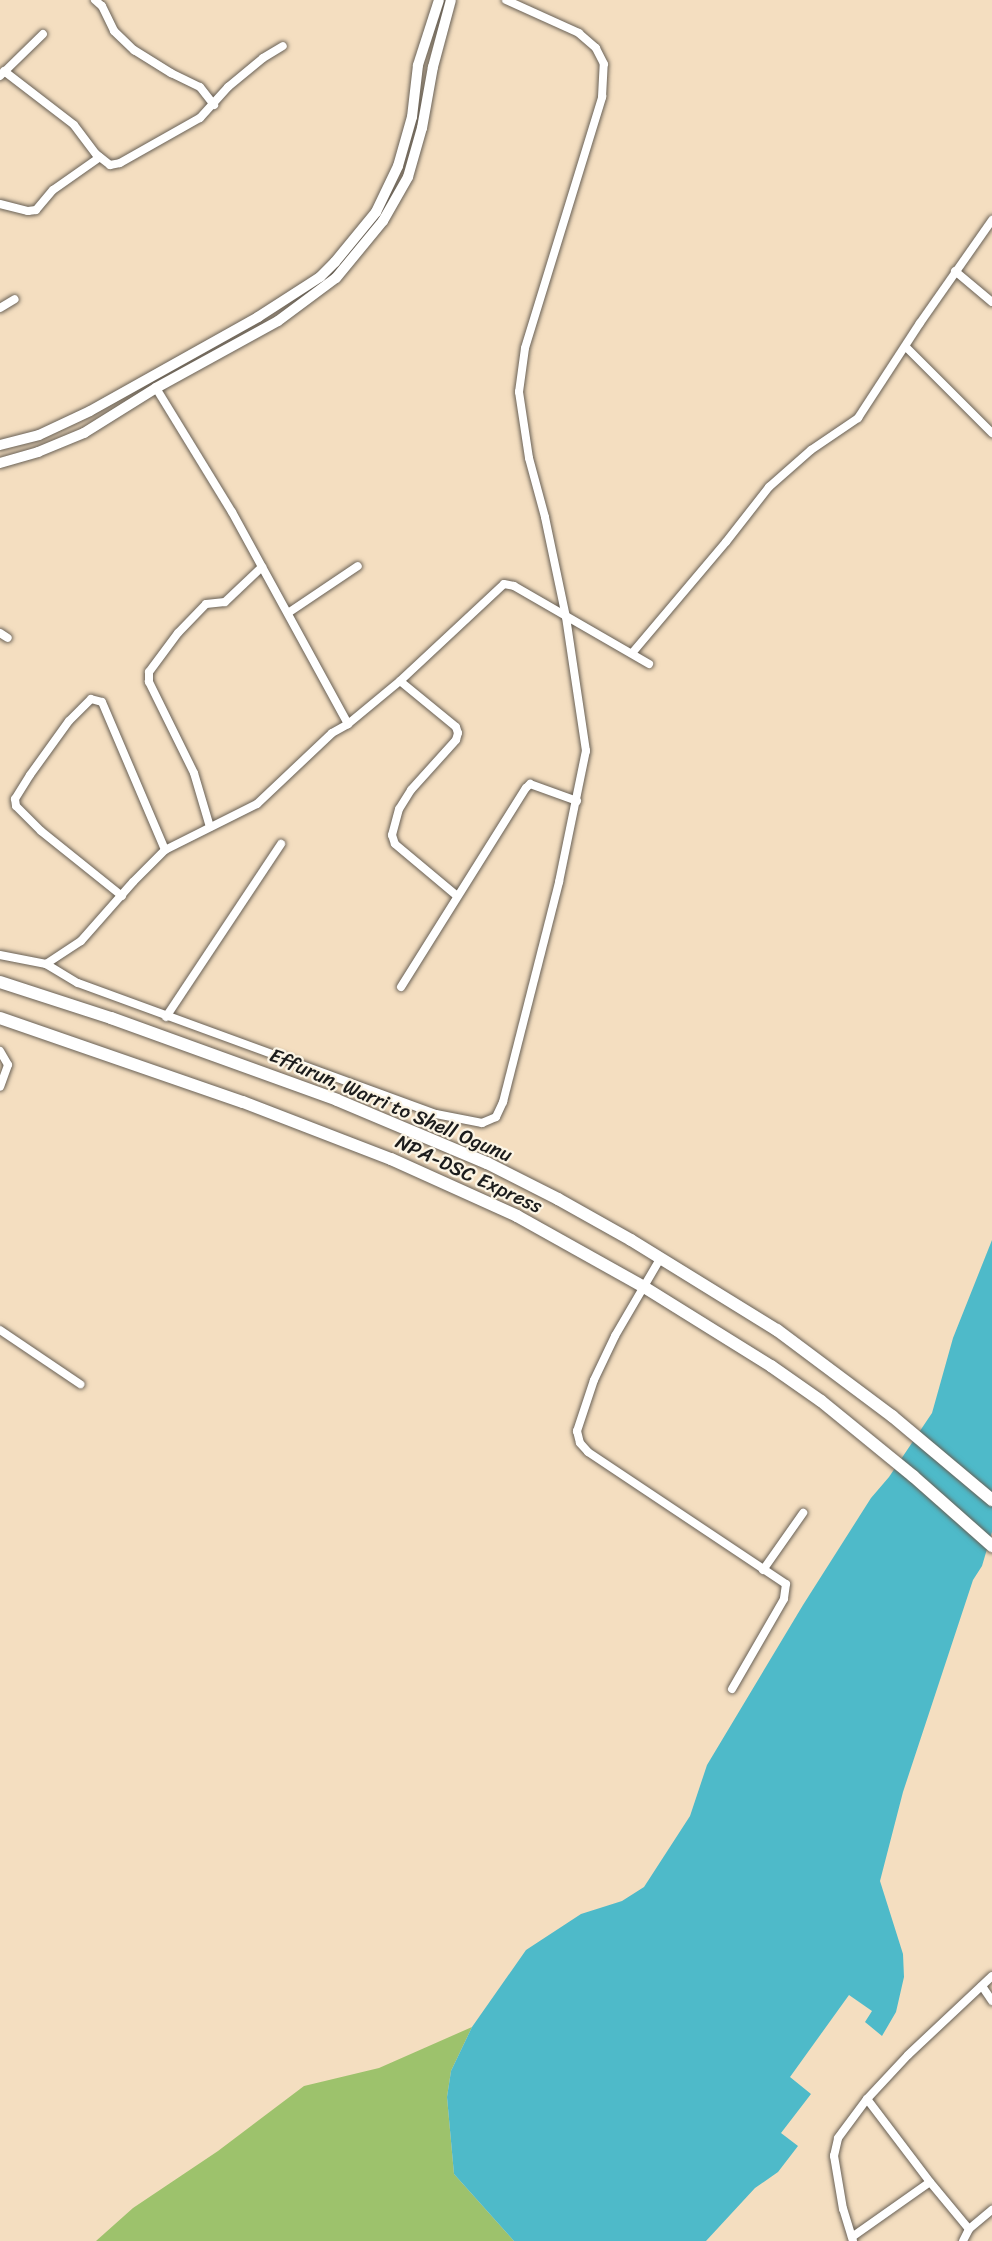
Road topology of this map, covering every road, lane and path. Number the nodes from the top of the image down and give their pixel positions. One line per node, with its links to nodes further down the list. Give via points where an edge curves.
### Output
1 (95, 0): 8 (street, via 114,31 134,50 200,87)
2 (439, 0): 19 (main road, via 418,65 406,144 391,182 363,230 327,270 258,317 90,411 39,435)
3 (451, 0): 17 (main road, via 411,166 397,200 367,244 306,303)
4 (506, 0): 24 (street, via 579,33 596,48 604,64 602,98 525,348 519,392 529,458)
5 (43, 34): 7 (street)
6 (283, 46): 8 (street, via 228,87)
7 (2, 73): 9 (street, via 74,125)
8 (214, 105): 9 (street, via 176,134 120,163 110,165)
9 (100, 157): 10 (street, via 53,190 36,210)
10 (0, 204)
11 (992, 220): 12 (street)
12 (955, 271): 14 (street); 16 (street)
13 (15, 299): 15 (street)
14 (992, 302)
15 (0, 308)
16 (906, 347): 18 (street); 27 (street, via 858,418 811,450 769,487)
17 (156, 388): 20 (main road, via 76,437); 22 (street)
18 (992, 433)
19 (0, 445)
20 (0, 463)
21 (358, 566): 23 (street)
22 (262, 567): 23 (street); 32 (street, via 225,602 206,604 149,672 149,682 194,773)
23 (288, 613): 30 (street)
24 (566, 617): 27 (street); 29 (street, via 504,584); 31 (street, via 586,751)
25 (0, 633): 26 (street)
26 (8, 638)
27 (633, 652): 28 (street)
28 (649, 664)
29 (400, 681): 30 (street); 36 (street, via 456,727 458,733 456,741 399,808 392,835 404,854)
30 (348, 724): 32 (street, via 332,733 257,804)
31 (577, 801): 36 (street, via 530,784); 41 (street, via 503,1102 496,1117 482,1123 436,1114)
32 (210, 827): 34 (street)
33 (281, 844): 41 (street)
34 (165, 850): 35 (street); 35 (street, via 102,702 91,699 30,775 15,799 16,806)
35 (122, 896): 38 (street, via 81,941)
36 (456, 896): 40 (street)
37 (0, 955): 38 (street)
38 (46, 964): 41 (street, via 78,983)
39 (0, 982): 45 (main road, Effurun, Warri to Shell Ogunu, via 240,1064 417,1132 558,1199)
40 (400, 987)
41 (166, 1017)
42 (0, 1018): 46 (main road, NPA-DSC Express, via 243,1102 391,1159 517,1216)
43 (0, 1051): 44 (street, via 8,1065)
44 (0, 1087)
45 (660, 1259): 46 (street); 49 (main road, Effurun, Warri to Shell Ogunu, via 777,1330 892,1416)
46 (644, 1287): 51 (main road, NPA-DSC Express, via 820,1401); 52 (street, via 594,1380 577,1431 580,1443)
47 (0, 1329): 48 (street)
48 (80, 1384)
49 (992, 1500)
50 (803, 1513): 52 (street)
51 (988, 1543)
52 (763, 1570): 53 (street, via 786,1584 787,1592)
53 (732, 1689)
54 (992, 1976): 55 (street)
55 (982, 1986): 56 (street); 57 (street)
56 (992, 2001)
57 (867, 2099): 58 (street); 61 (street, via 838,2138 834,2156 843,2210)
58 (930, 2182): 60 (street); 61 (street)
59 (992, 2210): 60 (street)
60 (969, 2229): 62 (street)
61 (853, 2239)
62 (963, 2241)

